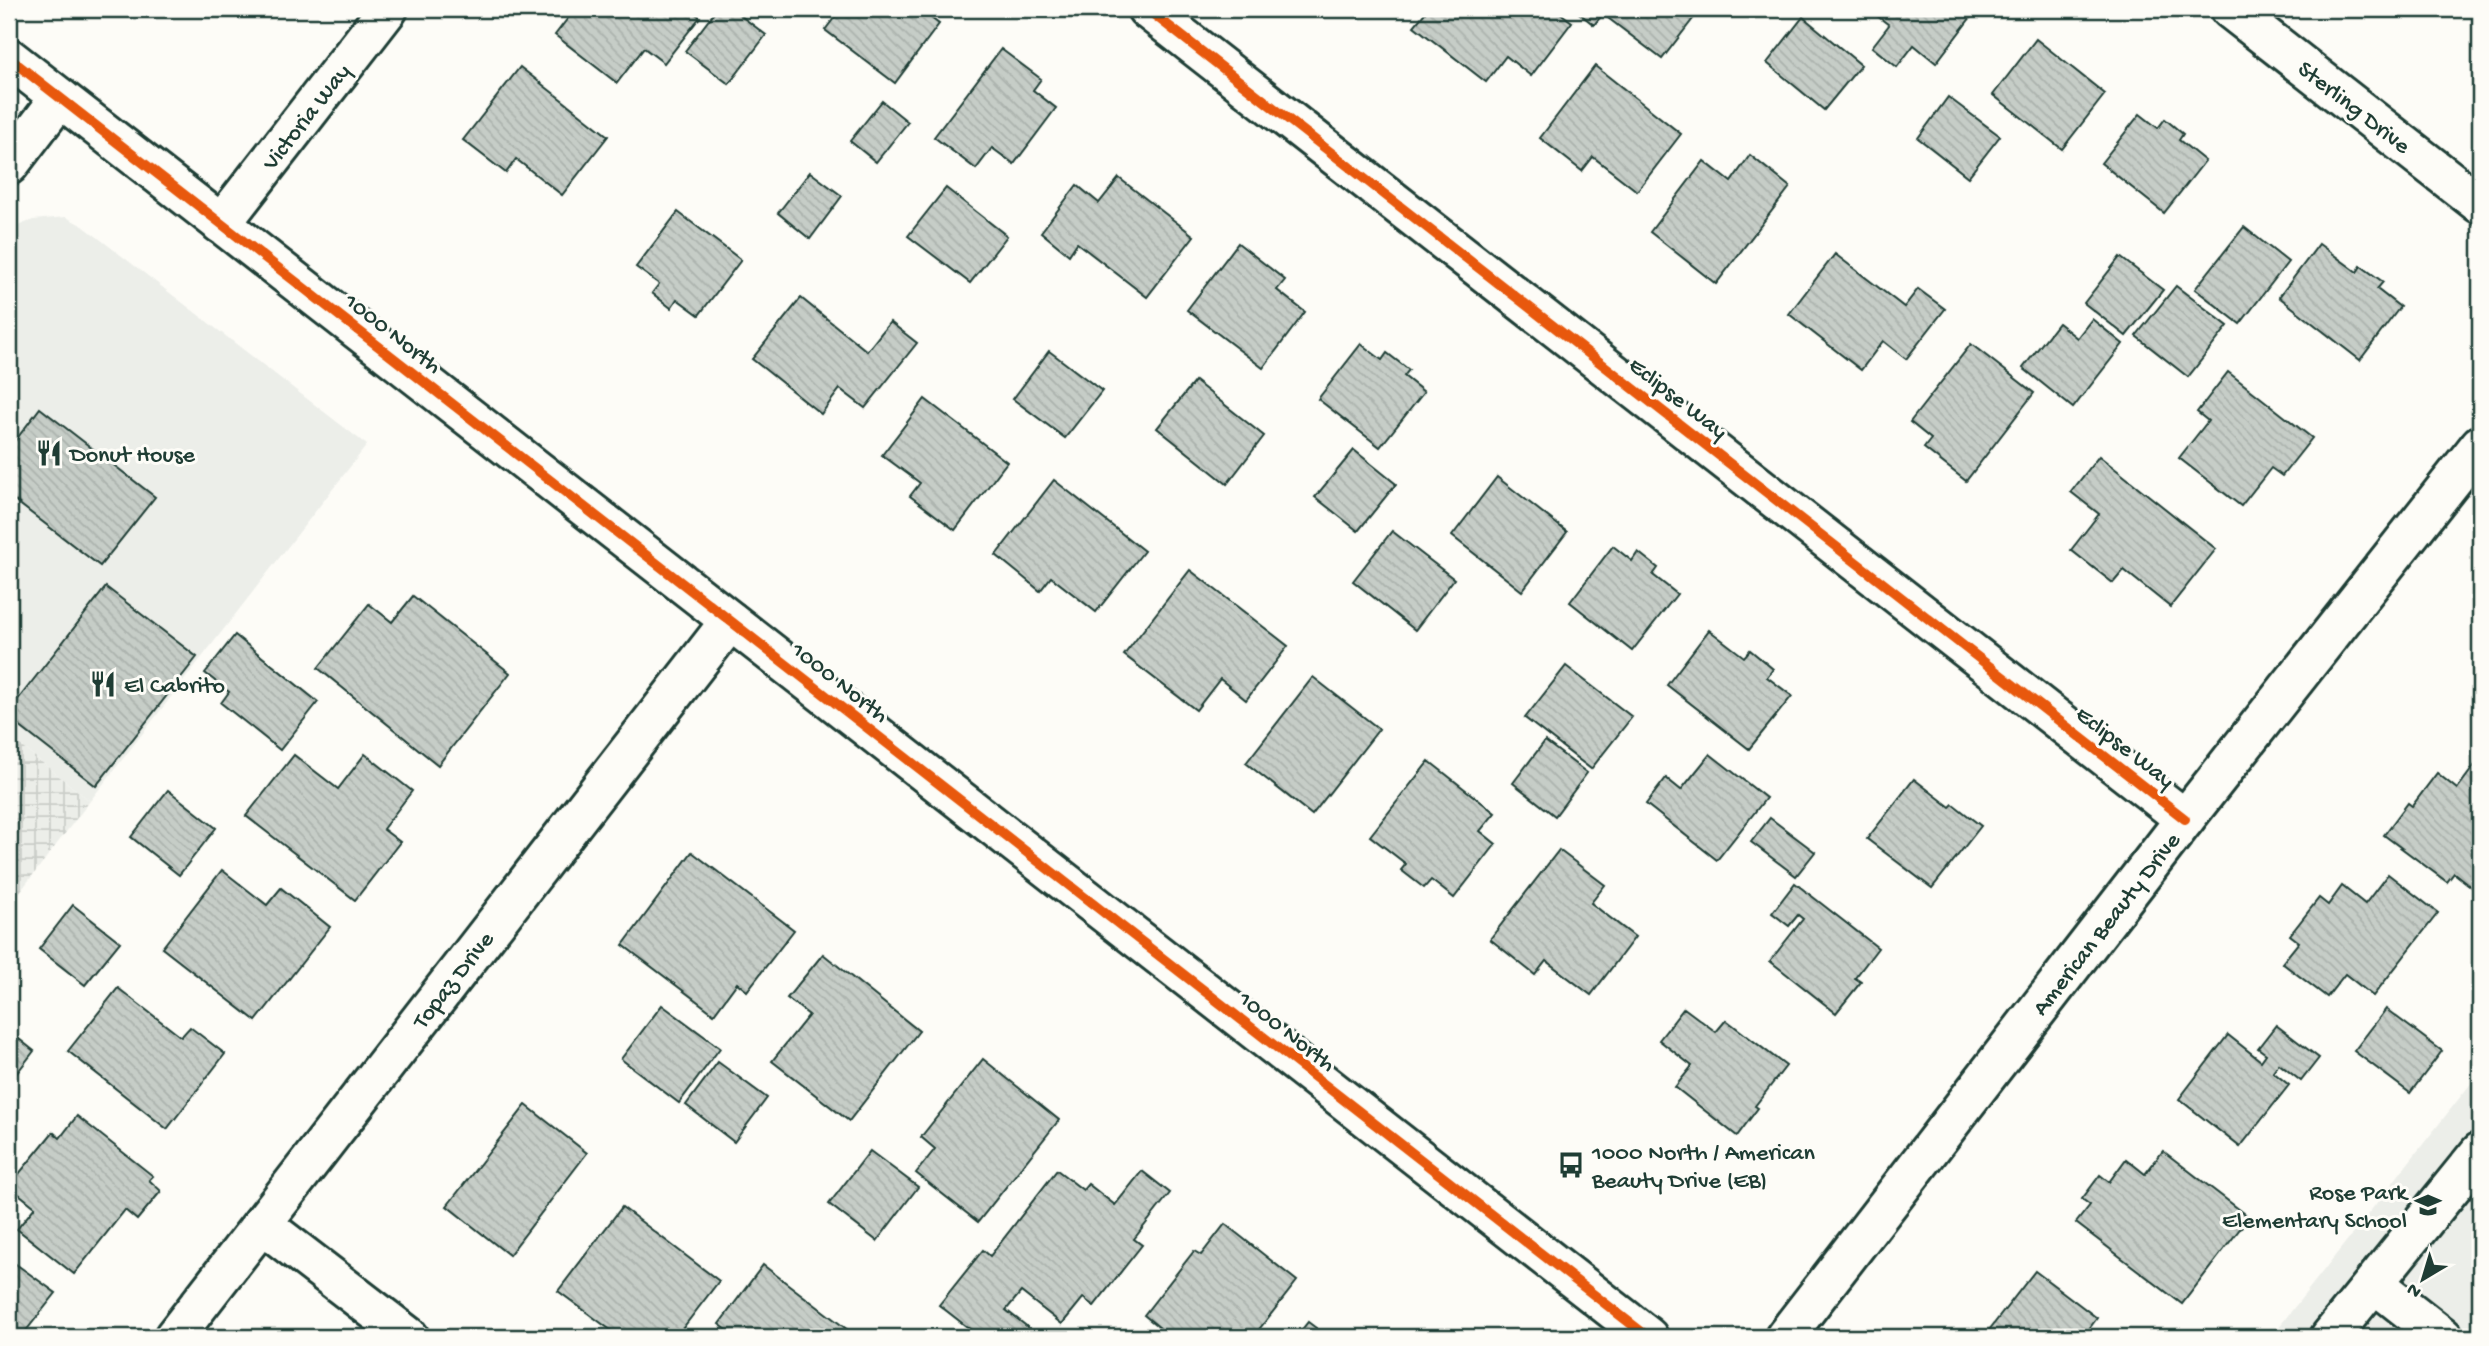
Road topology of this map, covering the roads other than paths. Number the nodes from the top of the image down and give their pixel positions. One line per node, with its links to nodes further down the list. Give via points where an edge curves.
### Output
1 (388, 9): 8 (street, Victoria Way)
2 (1147, 9): 11 (street, Eclipse Way)
3 (2230, 9): 7 (street, Sterling Drive)
4 (9, 58): 5 (street, 1000 North)
5 (60, 98): 6 (street); 8 (street, 1000 North)
6 (9, 165)
7 (2480, 204)
8 (221, 224): 10 (street, 1000 North)
9 (2480, 445): 11 (street, American Beauty Drive)
10 (730, 621): 13 (street, Topaz Drive); 17 (street, 1000 North)
11 (2185, 819): 18 (street, American Beauty Drive)
12 (2480, 1152): 14 (street)
13 (262, 1224): 15 (street, Topaz Drive); 16 (street)
14 (2374, 1283): 19 (street); 20 (street)
15 (174, 1337)
16 (409, 1337)
17 (1648, 1337)
18 (1785, 1337)
19 (2330, 1337)
20 (2443, 1337)

